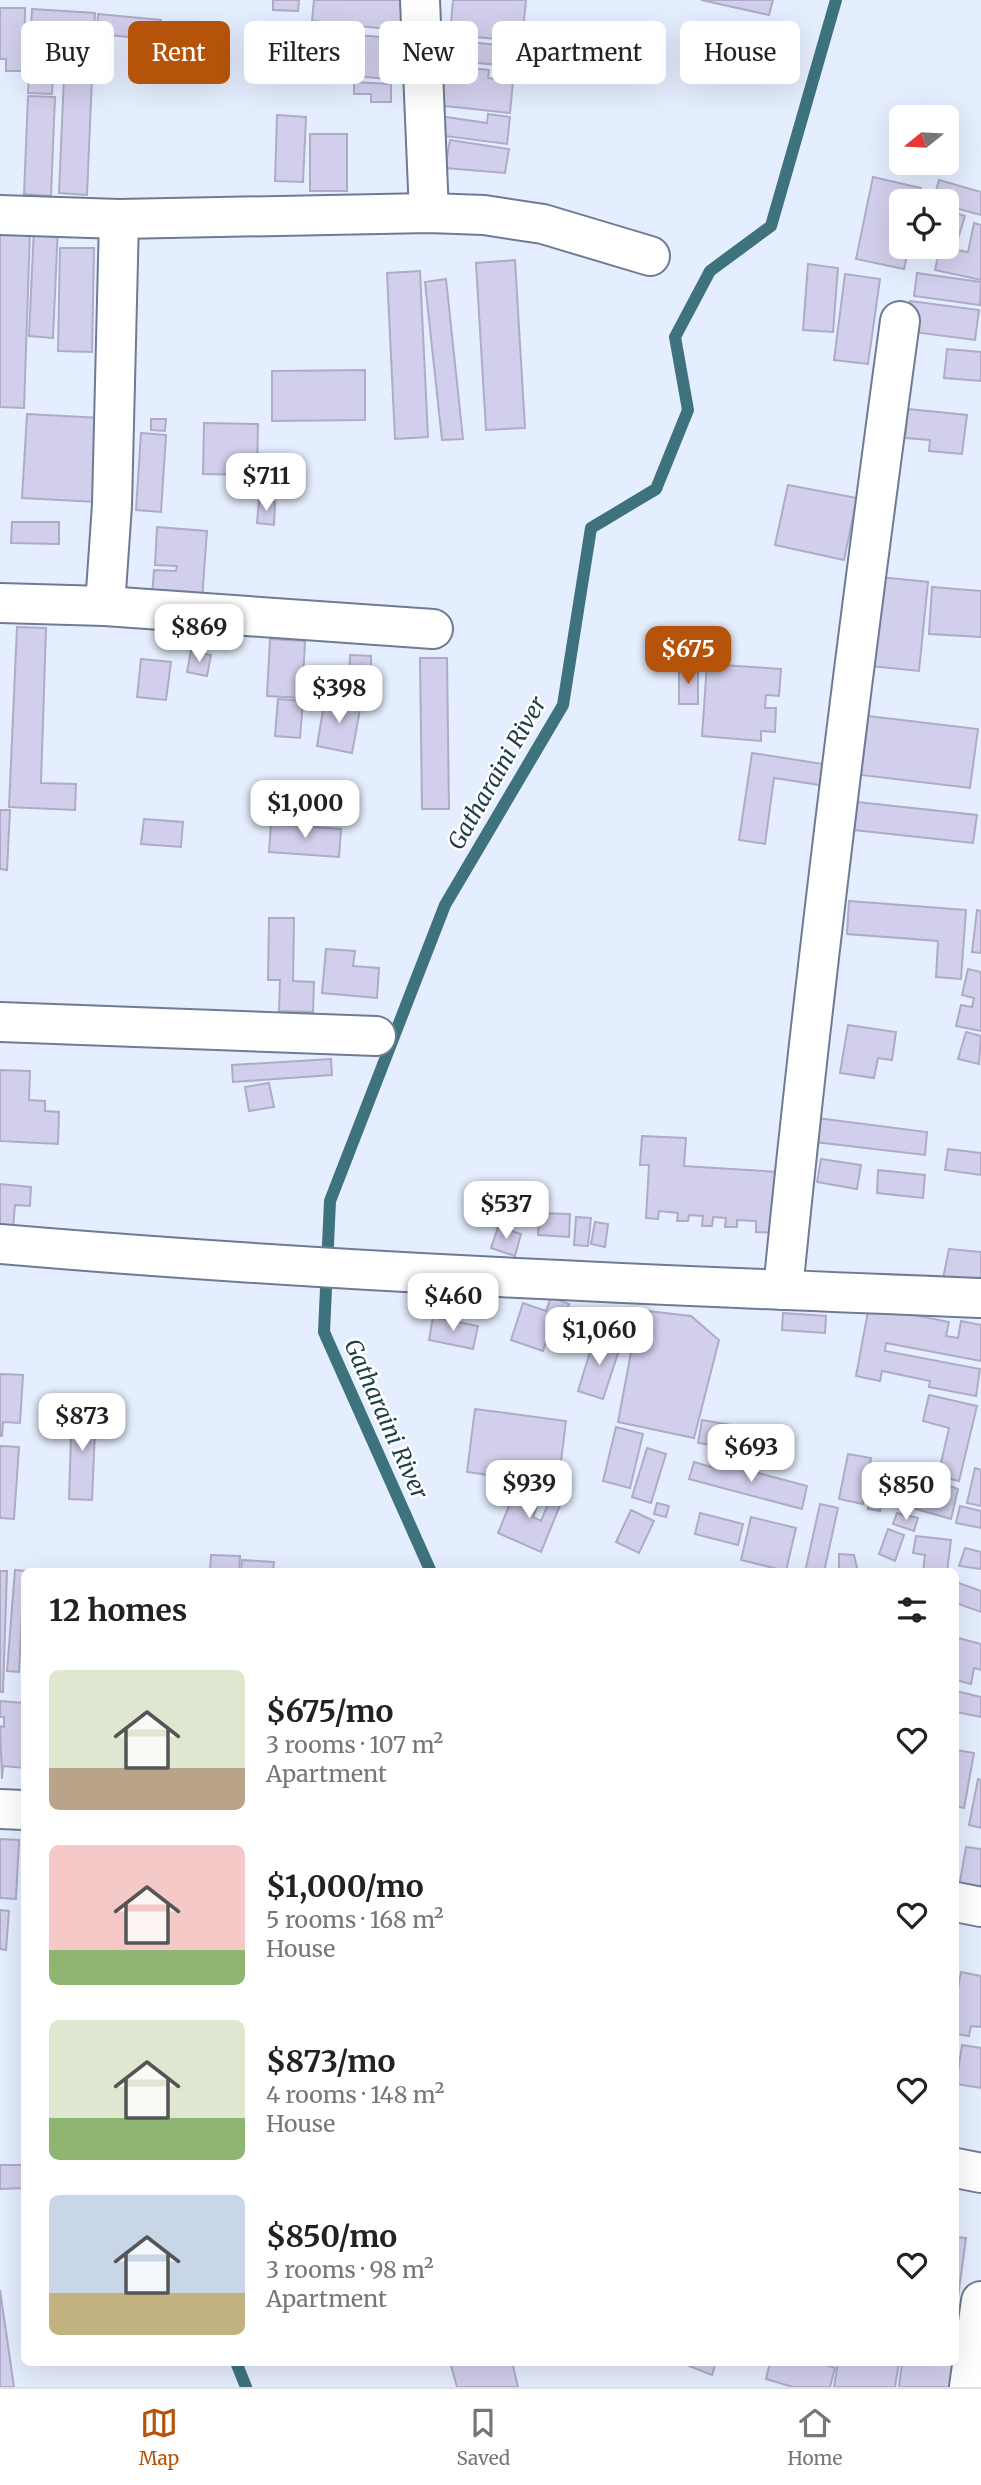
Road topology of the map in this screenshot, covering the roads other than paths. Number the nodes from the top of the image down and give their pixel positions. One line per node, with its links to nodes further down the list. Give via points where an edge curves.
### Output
1 (421, 0): 2 (street)
2 (429, 213): 4 (street); 5 (street, via 543,224)
3 (0, 215): 4 (street)
4 (119, 219): 8 (street)
5 (650, 256)
6 (900, 321): 13 (street, via 806,1058)
7 (0, 603): 8 (street)
8 (105, 606): 9 (street)
9 (433, 629)
10 (0, 1022): 11 (street)
11 (376, 1036)
12 (0, 1244): 13 (street, via 149,1257)
13 (783, 1290): 14 (street)
14 (981, 1298)
15 (0, 1809): 16 (street)
16 (21, 1810)
17 (959, 1903): 18 (street)
18 (981, 1907)
19 (959, 2169): 20 (street)
20 (981, 2173)
21 (981, 2301): 22 (street)
22 (969, 2387)

